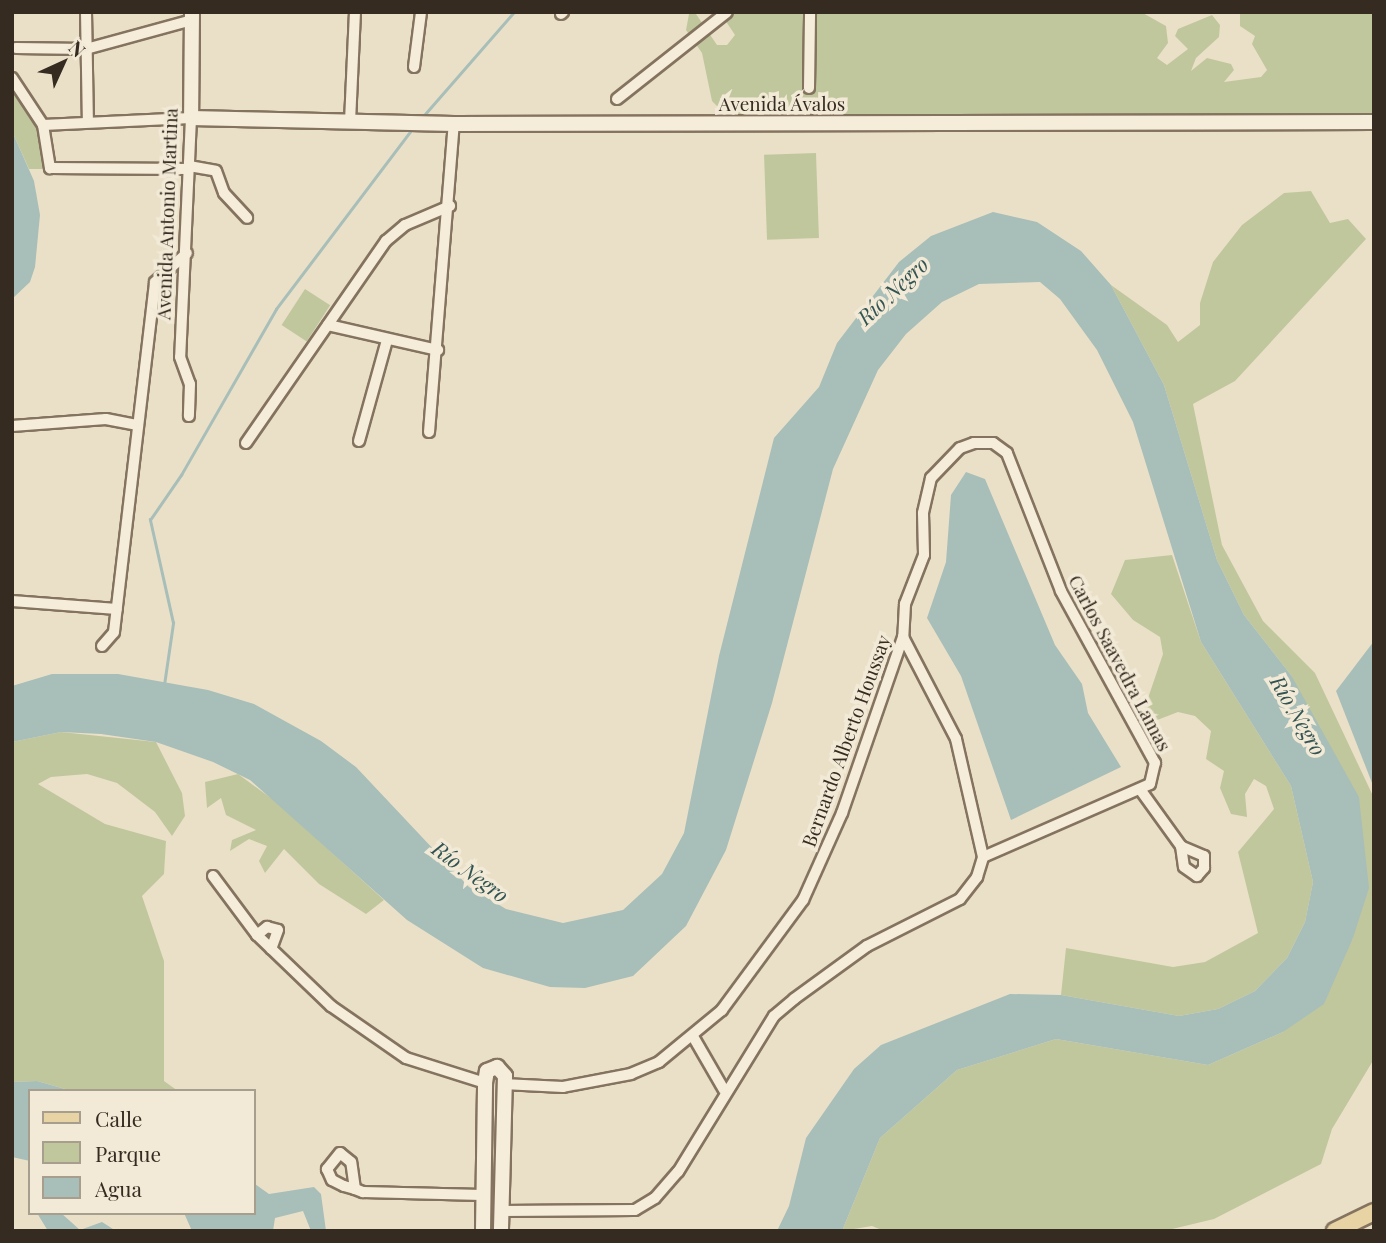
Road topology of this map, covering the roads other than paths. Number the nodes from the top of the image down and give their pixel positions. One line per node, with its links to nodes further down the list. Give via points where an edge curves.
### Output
1 (86, 12): 8 (street)
2 (355, 12): 15 (street)
3 (421, 12): 9 (street)
4 (727, 12): 12 (street)
5 (810, 12): 11 (street)
6 (192, 16): 8 (street); 13 (street, Avenida Antonio Martina)
7 (16, 48): 8 (street)
8 (86, 49): 14 (street)
9 (414, 67)
10 (12, 78): 18 (street)
11 (810, 88)
12 (617, 99)
13 (191, 118): 14 (street); 15 (street, Avenida Ávalos); 19 (street, Avenida Antonio Martina)
14 (88, 122): 18 (street)
15 (350, 122): 17 (street, Avenida Ávalos)
16 (1374, 122): 17 (street, Avenida Ávalos)
17 (454, 124): 20 (street)
18 (43, 125): 19 (street, via 50,168)
19 (189, 168): 21 (street, via 216,172 224,193); 22 (street, Avenida Antonio Martina)
20 (450, 206): 23 (street, via 405,225 386,241); 25 (street)
21 (247, 218)
22 (187, 253): 26 (street, Avenida Antonio Martina, via 180,357 190,384); 27 (street, via 155,282)
23 (328, 325): 24 (street); 31 (street)
24 (387, 340): 25 (street); 30 (street)
25 (438, 349): 29 (street)
26 (189, 416)
27 (136, 425): 28 (street, via 106,419); 34 (street)
28 (12, 426)
29 (429, 432)
30 (359, 441)
31 (246, 443)
32 (1007, 453): 35 (street, Bernardo Alberto Houssay, via 993,443 974,443 960,449 931,478 924,503 924,555 905,604); 39 (street, Carlos Saavedra Lamas, via 1060,591 1155,763 1150,784)
33 (12, 601): 34 (street)
34 (117, 609): 36 (street, via 114,632)
35 (903, 637): 37 (street); 38 (street, Bernardo Alberto Houssay)
36 (102, 646)
37 (916, 666): 38 (street, via 902,666); 41 (street, via 956,739)
38 (891, 675): 45 (street, Bernardo Alberto Houssay, via 842,813 803,900 722,1010)
39 (1142, 792): 40 (street); 41 (street)
40 (1181, 846)
41 (983, 857): 48 (street, via 977,877 960,899 867,946 774,1016)
42 (213, 876): 43 (street)
43 (257, 935): 44 (street); 44 (street, via 267,927 278,930)
44 (271, 949): 46 (street, via 331,1006 406,1058)
45 (694, 1038): 47 (street, Bernardo Alberto Houssay, via 659,1062 594,1083); 48 (street)
46 (485, 1083): 47 (street, via 487,1071 497,1067 505,1076); 50 (street)
47 (503, 1084): 52 (street)
48 (724, 1090): 52 (street, via 678,1172 655,1198 635,1210)
49 (355, 1189): 50 (street)
50 (482, 1195): 52 (street); 53 (street)
51 (1374, 1212): 54 (main road)
52 (501, 1215): 53 (street)
53 (483, 1226)
54 (1335, 1231)

